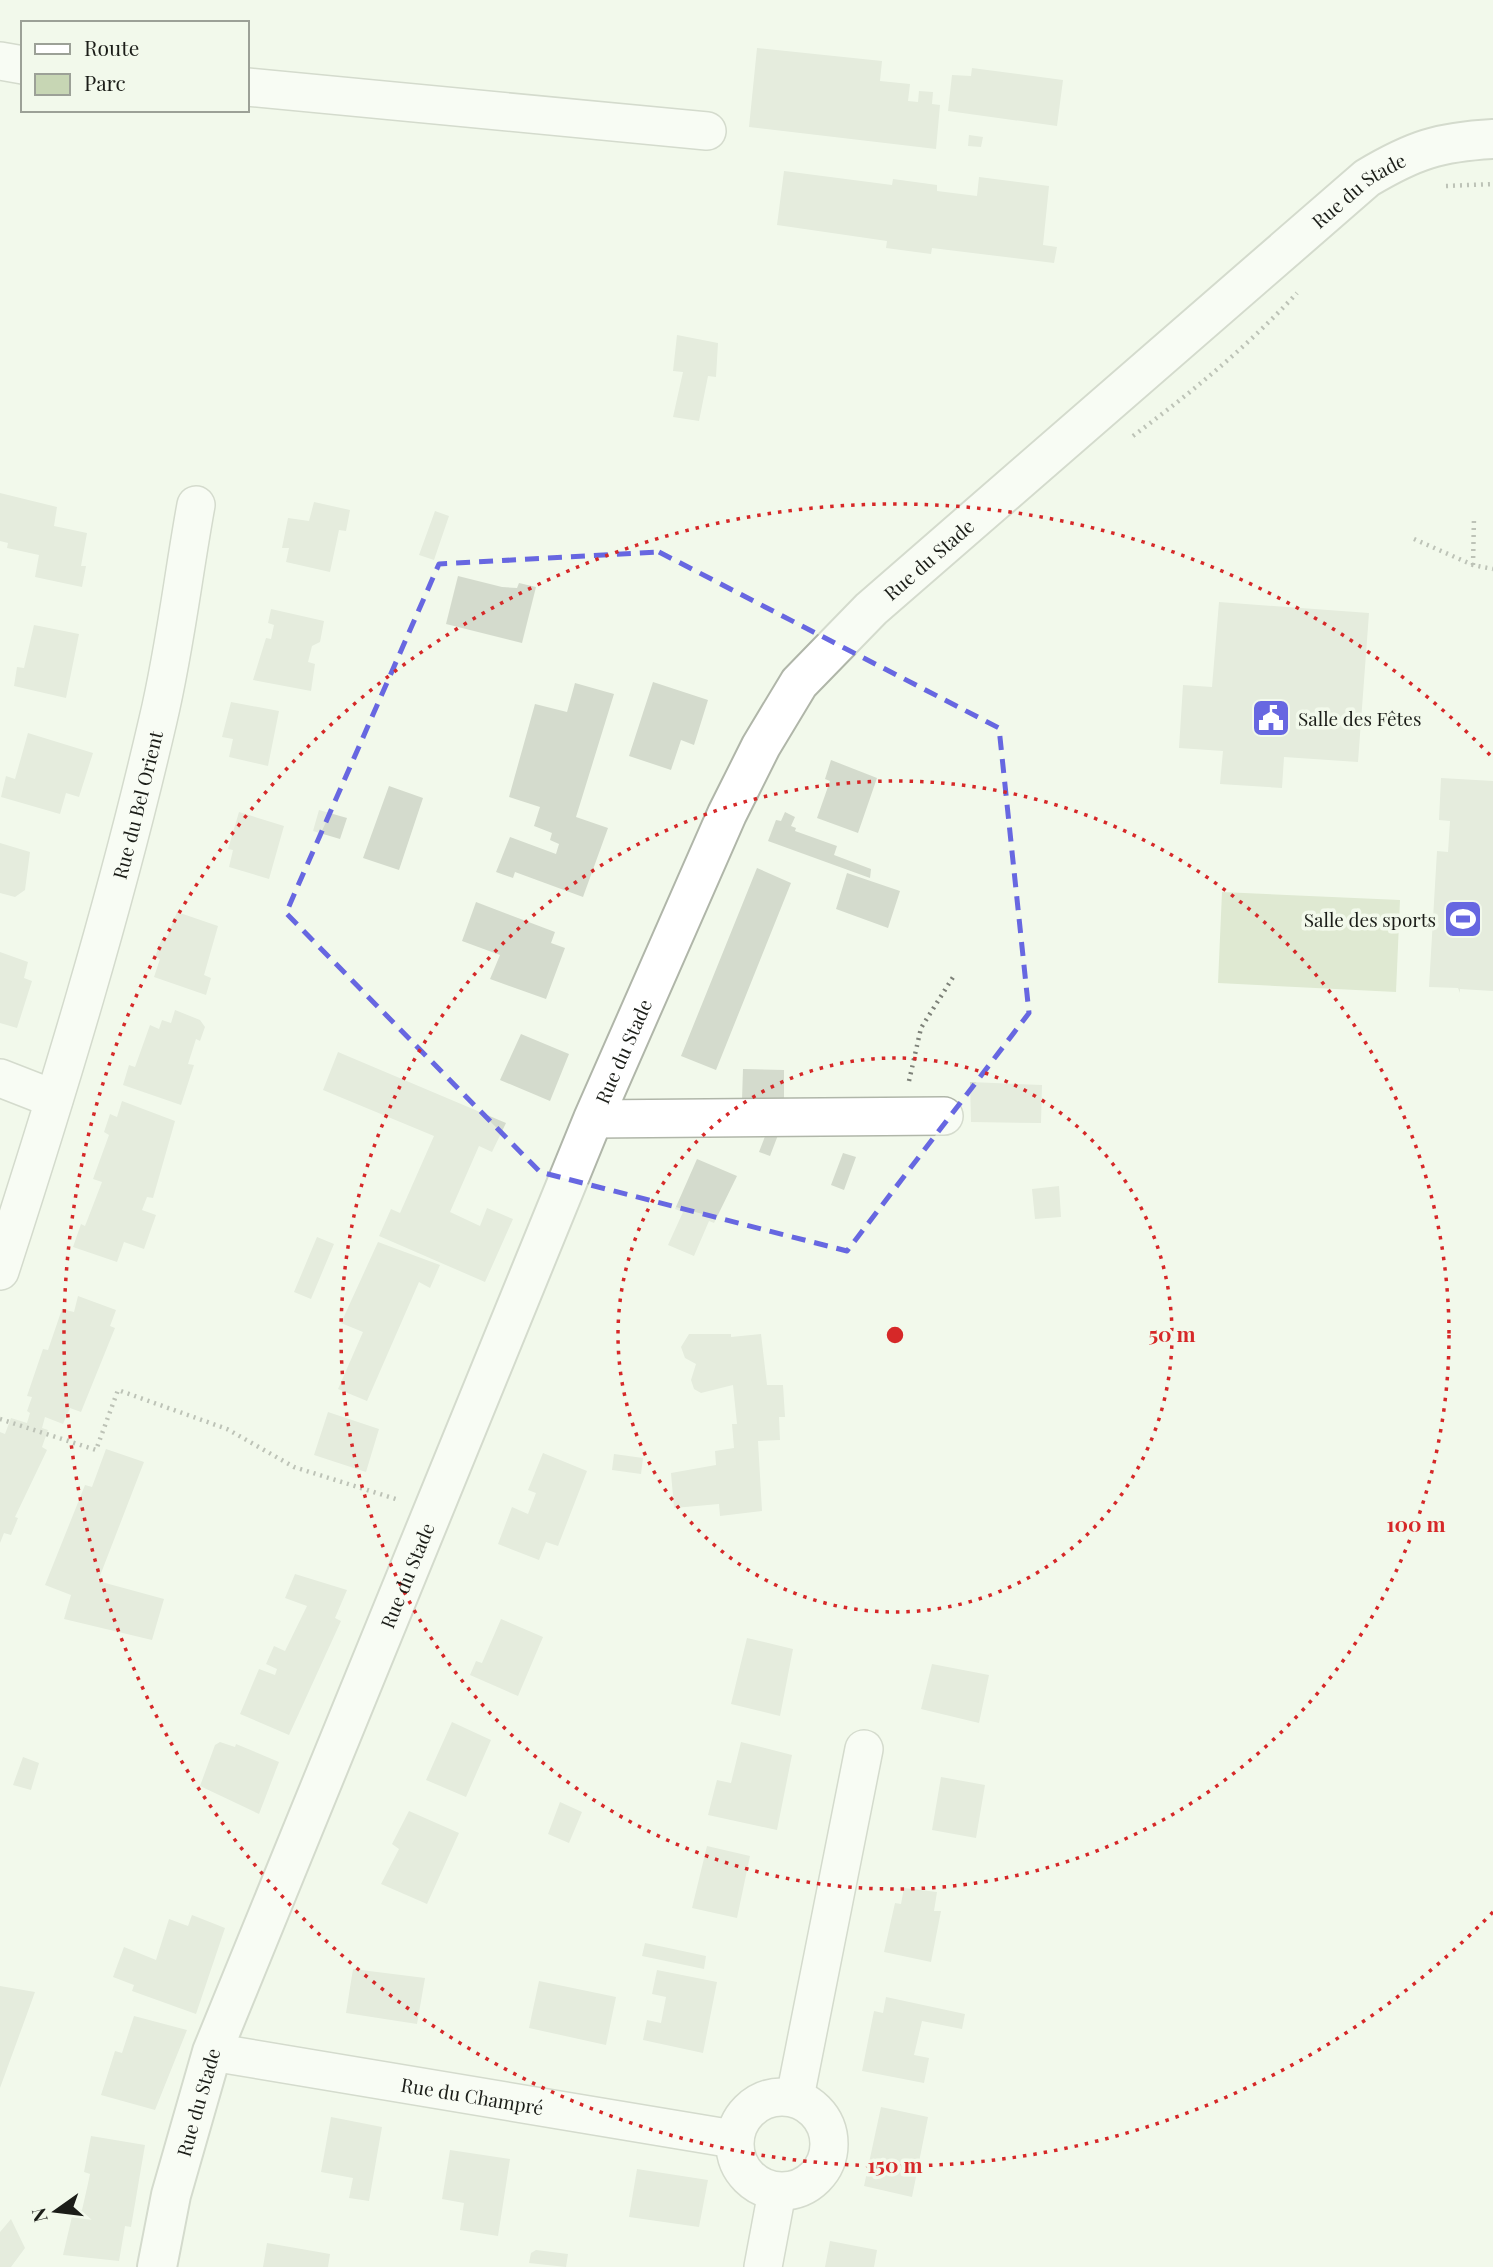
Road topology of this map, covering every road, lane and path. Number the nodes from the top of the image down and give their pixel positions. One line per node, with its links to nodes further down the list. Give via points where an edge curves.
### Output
1 (0, 61): 2 (street)
2 (21, 65)
3 (248, 87): 4 (street)
4 (707, 131)
5 (1493, 139): 16 (street, Rue du Stade, via 1453,141 1408,153 1367,178 871,609 799,683 727,814)
6 (196, 505): 13 (street, Rue du Bel Orient, via 159,716)
7 (1474, 518): 9 (path)
8 (1414, 539): 9 (path)
9 (1473, 565): 10 (path)
10 (1493, 569)
11 (955, 974): 14 (path, via 921,1028)
12 (0, 1078): 13 (street)
13 (54, 1099): 17 (street, Rue du Bel Orient)
14 (900, 1116): 15 (street); 16 (street)
15 (944, 1116)
16 (593, 1119): 19 (street, Rue du Stade)
17 (0, 1270)
18 (0, 1419): 19 (path, via 96,1450 118,1390 227,1429 294,1467)
19 (433, 1511): 21 (street, Rue du Stade)
20 (864, 1749): 22 (street)
21 (212, 2052): 23 (street, Rue du Champré); 25 (street, Rue du Stade, via 171,2195)
22 (795, 2096): 23 (street, via 767,2097 744,2113); 24 (street, via 819,2112 830,2139 825,2166 805,2186)
23 (733, 2139): 24 (street, via 737,2164 753,2183)
24 (777, 2192): 26 (street)
25 (158, 2267)
26 (763, 2267)

